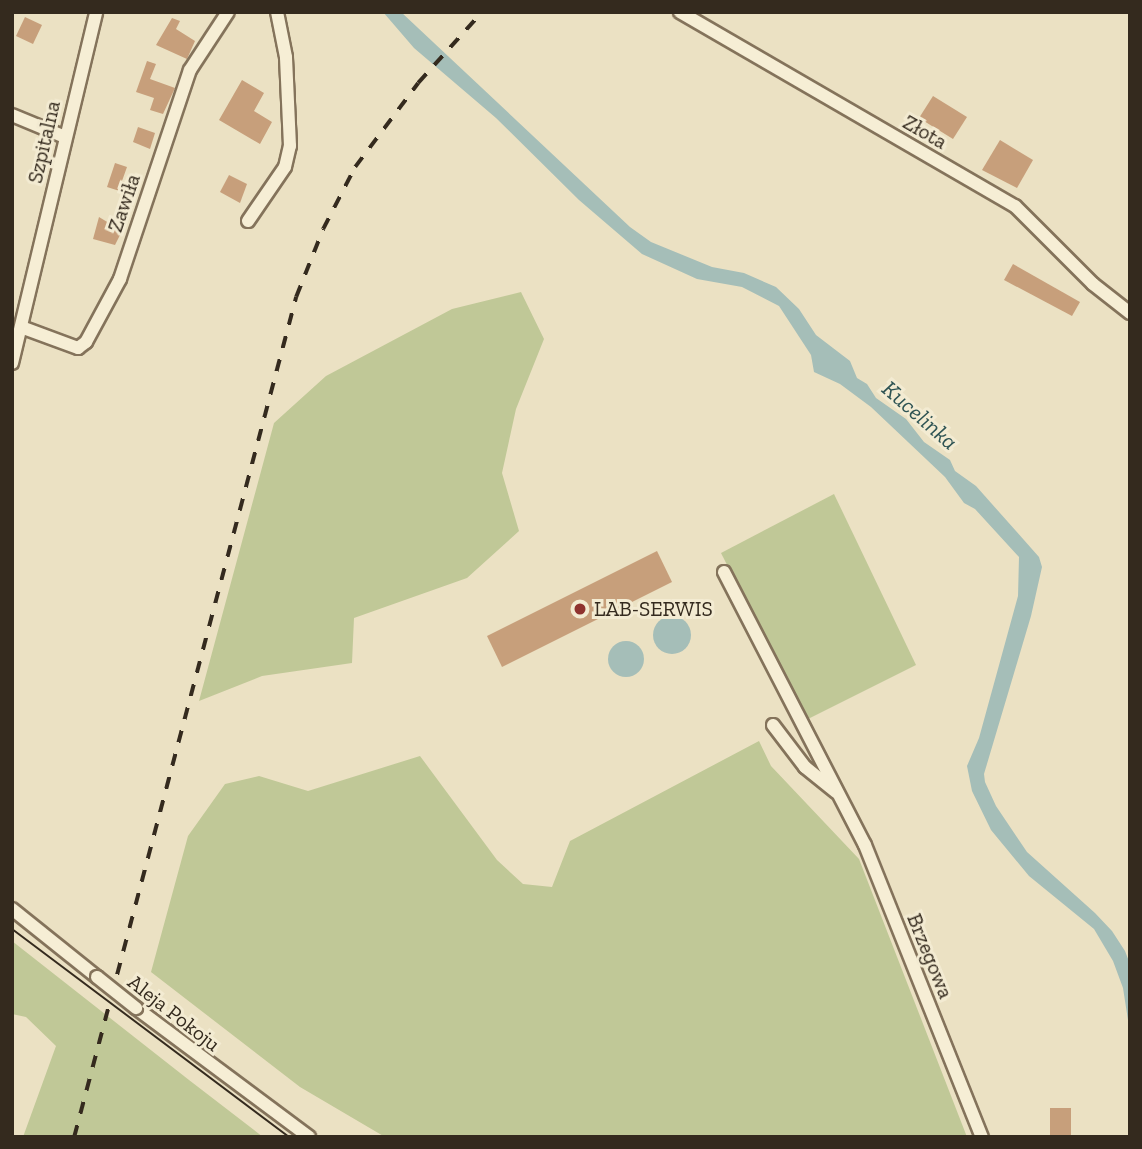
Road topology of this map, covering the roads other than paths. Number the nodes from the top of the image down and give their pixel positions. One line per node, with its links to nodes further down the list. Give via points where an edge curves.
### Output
1 (96, 12): 6 (street, Szpitalna)
2 (229, 12): 9 (street, Zawiła, via 190,70 120,279 86,342 78,348)
3 (277, 12): 7 (street, via 286,57 290,146 285,167)
4 (680, 12): 8 (street, Złota, via 1015,206 1093,284)
5 (12, 115): 6 (street)
6 (65, 137): 9 (street, Szpitalna)
7 (248, 220)
8 (1130, 313)
9 (21, 327): 10 (street, Szpitalna)
10 (12, 363)
11 (724, 572): 13 (street, Brzegowa)
12 (773, 725): 13 (street, Brzegowa, via 805,767)
13 (836, 792): 16 (street, Brzegowa, via 864,845)
14 (14, 913): 15 (street, Aleja Pokoju, bridge, via 204,1062)
15 (309, 1137)
16 (982, 1137)

